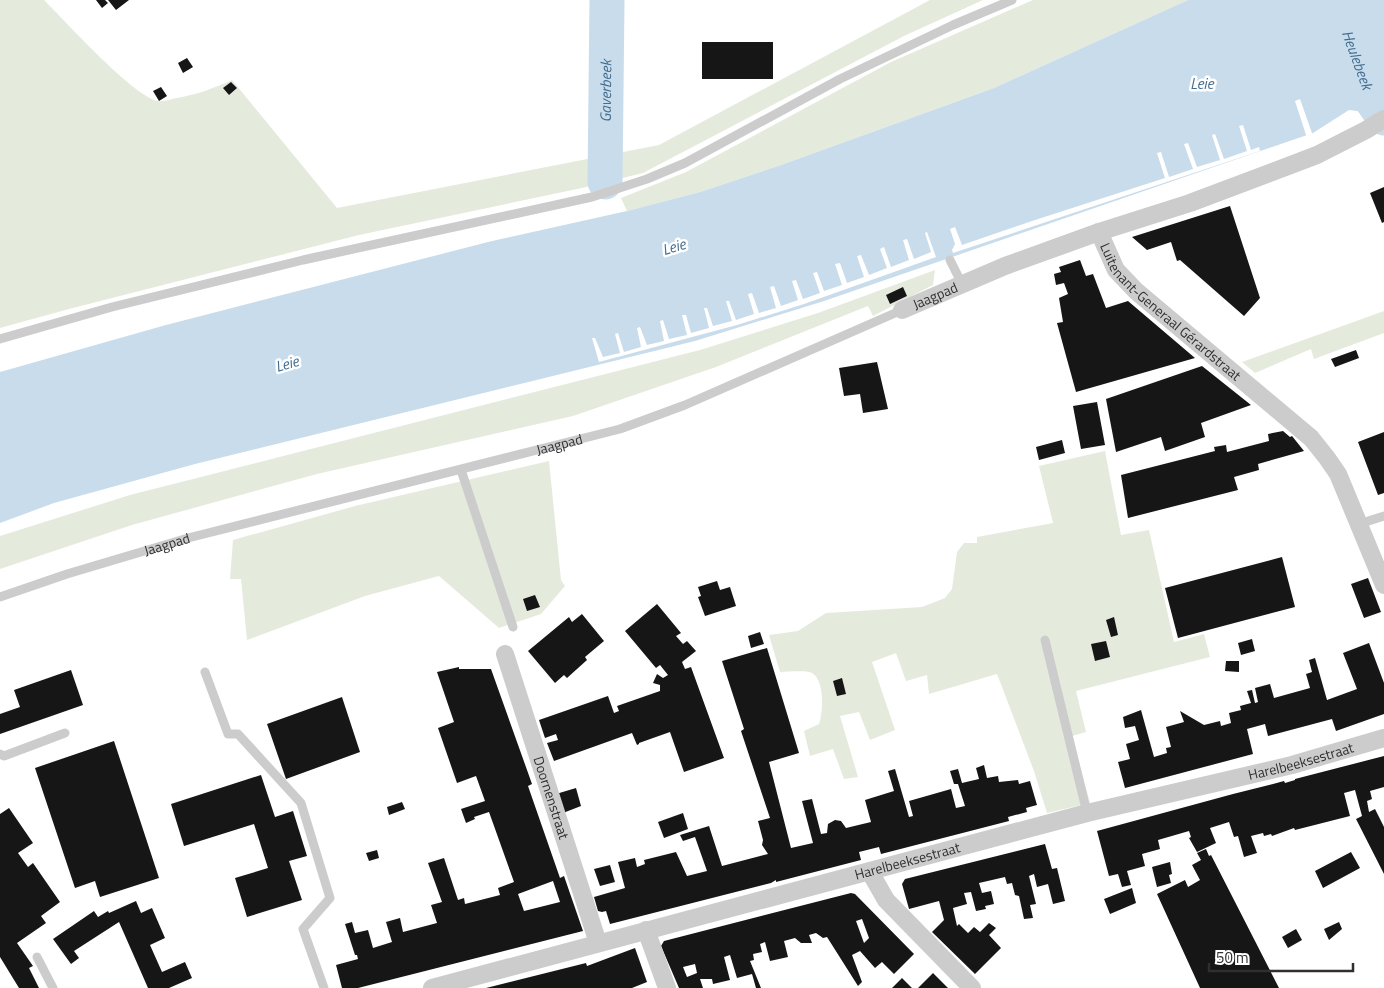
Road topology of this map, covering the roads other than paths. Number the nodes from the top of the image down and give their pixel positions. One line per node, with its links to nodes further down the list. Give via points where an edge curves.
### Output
1 (1012, 0): 7 (lane, via 840,79 685,163 620,188 122,304)
2 (1384, 119): 3 (street, Luitenant-Generaal Gérardstraat, via 1306,159 1190,203)
3 (1099, 232): 5 (street, Jaagpad); 10 (street, Luitenant-Generaal Gérardstraat, via 1116,270 1136,291 1311,438 1338,474)
4 (950, 260): 5 (lane)
5 (962, 284): 6 (street, Jaagpad)
6 (902, 310): 8 (lane, Jaagpad, via 685,405 620,429)
7 (0, 339)
8 (460, 470): 12 (lane, Jaagpad, via 188,538); 13 (lane)
9 (1384, 516): 10 (lane)
10 (1359, 524): 11 (street, Luitenant-Generaal Gérardstraat)
11 (1384, 584)
12 (0, 597)
13 (513, 627)
14 (1044, 640): 20 (lane)
15 (505, 654): 23 (street, Doornenstraat)
16 (205, 672): 26 (lane, via 228,734 238,734 301,803 330,898 303,929)
17 (65, 733): 19 (lane, via 4,756)
18 (1384, 738): 20 (street, Harelbeeksestraat, via 1292,764)
19 (0, 754)
20 (1087, 813): 21 (street, Harelbeeksestraat)
21 (870, 872): 22 (street, Harelbeeksestraat); 29 (street, via 886,900)
22 (646, 930): 23 (street, Harelbeeksestraat); 28 (street)
23 (598, 943): 27 (street, Harelbeeksestraat)
24 (37, 957): 25 (lane)
25 (53, 988)
26 (324, 988)
27 (432, 988)
28 (667, 988)
29 (972, 988)

